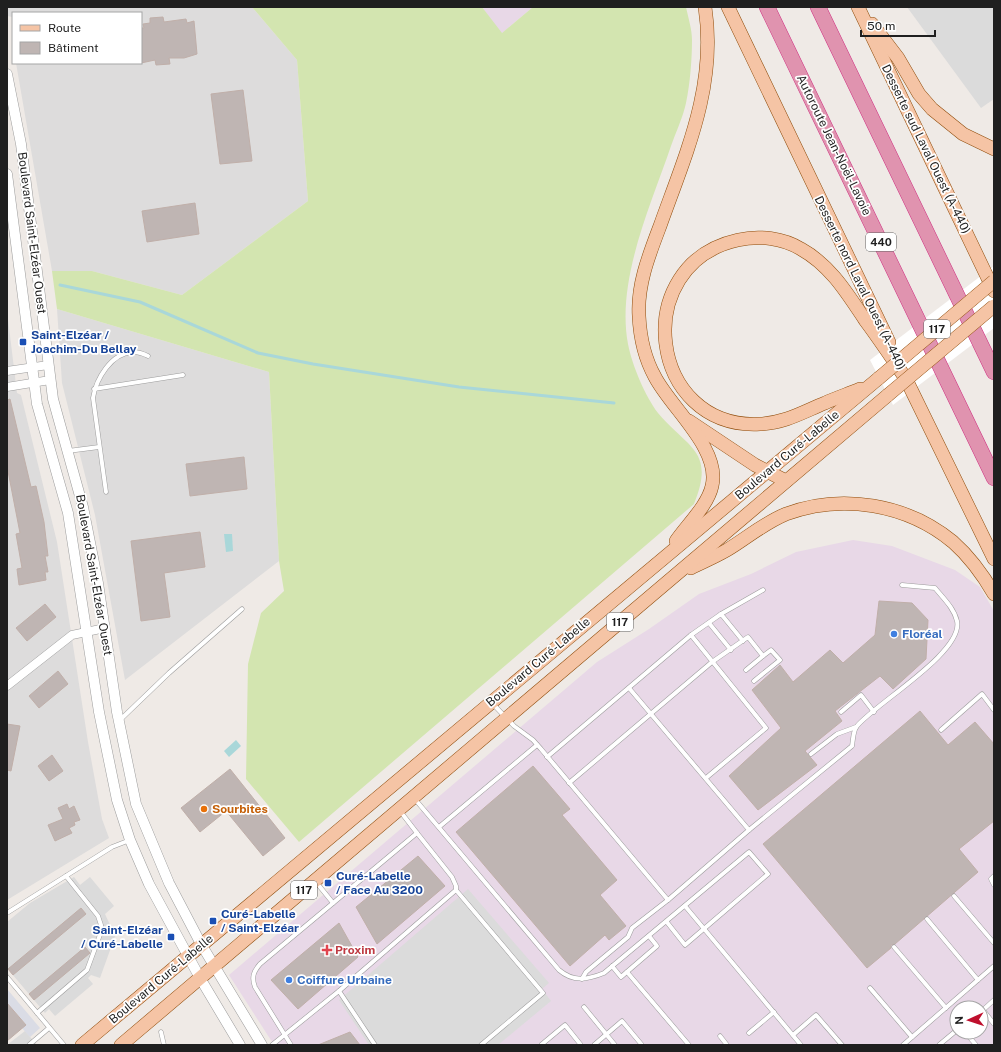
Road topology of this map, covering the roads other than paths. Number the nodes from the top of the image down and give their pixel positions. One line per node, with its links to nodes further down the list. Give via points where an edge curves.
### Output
1 (705, 7): 24 (main road, via 708,61 701,107 645,269 639,300 641,336 650,368 669,401)
2 (728, 7): 21 (main road, Desserte nord Laval Ouest (A-440))
3 (767, 7): 28 (highway, Autoroute Jean-Noël-Lavoie / 440)
4 (818, 7): 16 (highway)
5 (858, 7): 7 (main road, via 898,58 915,88 932,109 963,134); 10 (main road, Desserte sud Laval Ouest (A-440))
6 (7, 74): 13 (street, Boulevard Saint-Elzéar Ouest, via 21,144)
7 (994, 149)
8 (7, 174): 14 (street, Boulevard Saint-Elzéar Ouest)
9 (994, 281): 20 (main road, Boulevard Curé-Labelle / 117, bridge)
10 (994, 291)
11 (994, 306): 29 (main road, Boulevard Curé-Labelle / 117, bridge)
12 (148, 356): 23 (lane, via 135,352 120,356 103,372)
13 (48, 365): 14 (street); 18 (street, Boulevard Saint-Elzéar Ouest)
14 (32, 367): 15 (street); 19 (street, Boulevard Saint-Elzéar Ouest)
15 (7, 371)
16 (994, 372)
17 (183, 375): 23 (lane)
18 (50, 380): 19 (street); 26 (street, Boulevard Saint-Elzéar Ouest)
19 (33, 382): 22 (street); 41 (street, Boulevard Saint-Elzéar Ouest, via 42,427 66,504)
20 (874, 382): 21 (main road, via 798,416 773,423 752,425 718,416 694,400 679,382 670,364 664,342 664,327 674,290 682,276 700,257 729,242 766,238 794,245 816,258 841,284); 27 (main road, Boulevard Curé-Labelle / 117)
21 (908, 382): 32 (main road, Desserte nord Laval Ouest (A-440))
22 (7, 387)
23 (94, 389): 25 (lane)
24 (685, 419): 27 (main road); 31 (main road, via 709,456 713,474 712,486 705,502)
25 (99, 447): 26 (lane); 30 (lane)
26 (67, 451): 40 (street, Boulevard Saint-Elzéar Ouest, via 84,513)
27 (767, 471): 29 (main road); 31 (main road, Boulevard Curé-Labelle / 117)
28 (994, 478)
29 (786, 481): 33 (main road, Boulevard Curé-Labelle / 117)
30 (106, 492)
31 (663, 559): 51 (main road, Boulevard Curé-Labelle / 117)
32 (994, 559)
33 (675, 575): 36 (main road, via 726,550 760,527 786,514 814,506 857,504 900,512 939,532 972,561); 56 (main road, Boulevard Curé-Labelle / 117)
34 (902, 585): 54 (lane, via 935,588 955,615 957,631 939,657)
35 (763, 590): 38 (lane)
36 (994, 594)
37 (242, 609): 57 (lane)
38 (721, 614): 39 (lane); 43 (lane)
39 (709, 623): 42 (lane); 44 (lane)
40 (105, 628): 41 (street); 57 (street, Boulevard Saint-Elzéar Ouest)
41 (88, 631): 49 (street, via 72,635); 70 (street, Boulevard Saint-Elzéar Ouest, via 106,752 117,800)
42 (691, 635): 46 (lane); 50 (lane)
43 (742, 641): 44 (lane); 45 (lane, via 748,637)
44 (731, 650): 46 (lane)
45 (764, 656): 47 (lane); 48 (lane, via 771,650 780,660)
46 (712, 662): 55 (lane); 63 (lane, via 766,728)
47 (746, 670)
48 (754, 681)
49 (7, 686)
50 (629, 688): 55 (lane); 62 (lane)
51 (491, 701): 56 (lane); 86 (main road, Boulevard Curé-Labelle / 117)
52 (994, 710): 59 (lane, via 982,694)
53 (841, 712): 54 (lane, via 861,695)
54 (874, 712): 58 (lane)
55 (651, 714): 63 (lane); 64 (lane)
56 (507, 720): 60 (lane); 65 (main road, Boulevard Curé-Labelle / 117)
57 (119, 721): 86 (street, Boulevard Saint-Elzéar Ouest, via 140,817 163,873)
58 (856, 727): 61 (lane, via 837,734); 68 (lane, via 852,746)
59 (941, 730)
60 (537, 745): 62 (lane); 67 (lane)
61 (812, 754)
62 (547, 757): 64 (lane)
63 (706, 778): 68 (lane)
64 (569, 783): 77 (lane)
65 (414, 798): 66 (main road, Boulevard Curé-Labelle / 117); 67 (lane)
66 (399, 810): 69 (lane); 73 (main road, Boulevard Curé-Labelle / 117)
67 (439, 828): 95 (lane, via 559,970 571,978)
68 (749, 830): 77 (lane)
69 (417, 833): 75 (lane, via 452,877); 78 (lane)
70 (130, 840): 71 (lane, via 112,847); 88 (street, Boulevard Saint-Elzéar Ouest, via 149,884)
71 (66, 876): 80 (lane); 102 (lane, via 98,916 101,932 87,970)
72 (994, 876): 74 (lane, via 991,879)
73 (315, 881): 78 (lane); 91 (main road, Boulevard Curé-Labelle / 117)
74 (994, 885)
75 (456, 890): 98 (lane); 122 (lane, via 543,993)
76 (954, 896): 85 (lane)
77 (668, 900): 95 (lane, via 632,928 628,937 586,972)
78 (333, 903): 107 (lane, via 260,964 253,975 255,986)
79 (685, 906): 82 (lane); 83 (lane); 83 (lane, via 749,852 768,874)
80 (7, 913)
81 (927, 919): 96 (lane)
82 (666, 921): 83 (lane, via 685,945); 84 (lane)
83 (704, 928): 101 (lane)
84 (649, 936): 89 (lane); 92 (lane, via 657,946)
85 (994, 943)
86 (201, 944): 88 (main road, Boulevard Curé-Labelle / 117); 91 (street, Boulevard Saint-Elzéar Ouest)
87 (894, 948): 100 (lane)
88 (188, 956): 94 (street, Boulevard Saint-Elzéar Ouest); 114 (main road, Boulevard Curé-Labelle / 117)
89 (612, 966): 92 (lane, via 621,977); 95 (lane, via 597,976)
90 (994, 966): 96 (lane)
91 (214, 967): 94 (main road, Boulevard Curé-Labelle / 117); 118 (street, Boulevard Saint-Elzéar Ouest)
92 (627, 972): 128 (lane)
93 (7, 977): 102 (lane)
94 (200, 978): 115 (main road, Boulevard Curé-Labelle / 117); 117 (street, Boulevard Saint-Elzéar Ouest)
95 (582, 979)
96 (978, 980): 100 (lane)
97 (870, 988): 110 (lane)
98 (339, 991): 107 (lane); 121 (lane)
99 (584, 1007): 106 (lane)
100 (946, 1008): 110 (lane)
101 (774, 1012): 105 (lane); 108 (lane)
102 (37, 1013): 103 (lane)
103 (49, 1028): 112 (lane); 113 (lane)
104 (160, 1032): 116 (lane)
105 (750, 1033)
106 (606, 1034): 125 (lane); 126 (lane); 127 (lane, via 622,1021)
107 (285, 1035): 119 (lane); 120 (lane)
108 (793, 1035): 130 (lane); 131 (lane, via 816,1015)
109 (720, 1036): 129 (lane)
110 (912, 1037): 132 (lane)
111 (949, 1037): 133 (lane)
112 (29, 1045)
113 (64, 1045)
114 (82, 1045)
115 (121, 1045)
116 (164, 1045)
117 (240, 1045)
118 (262, 1045)
119 (272, 1045)
120 (292, 1045)
121 (375, 1045)
122 (481, 1045)
123 (541, 1045): 124 (lane, via 565,1025)
124 (581, 1045)
125 (594, 1045)
126 (615, 1045)
127 (642, 1045)
128 (689, 1045)
129 (727, 1045)
130 (801, 1045)
131 (842, 1045)
132 (903, 1045)
133 (940, 1045)

